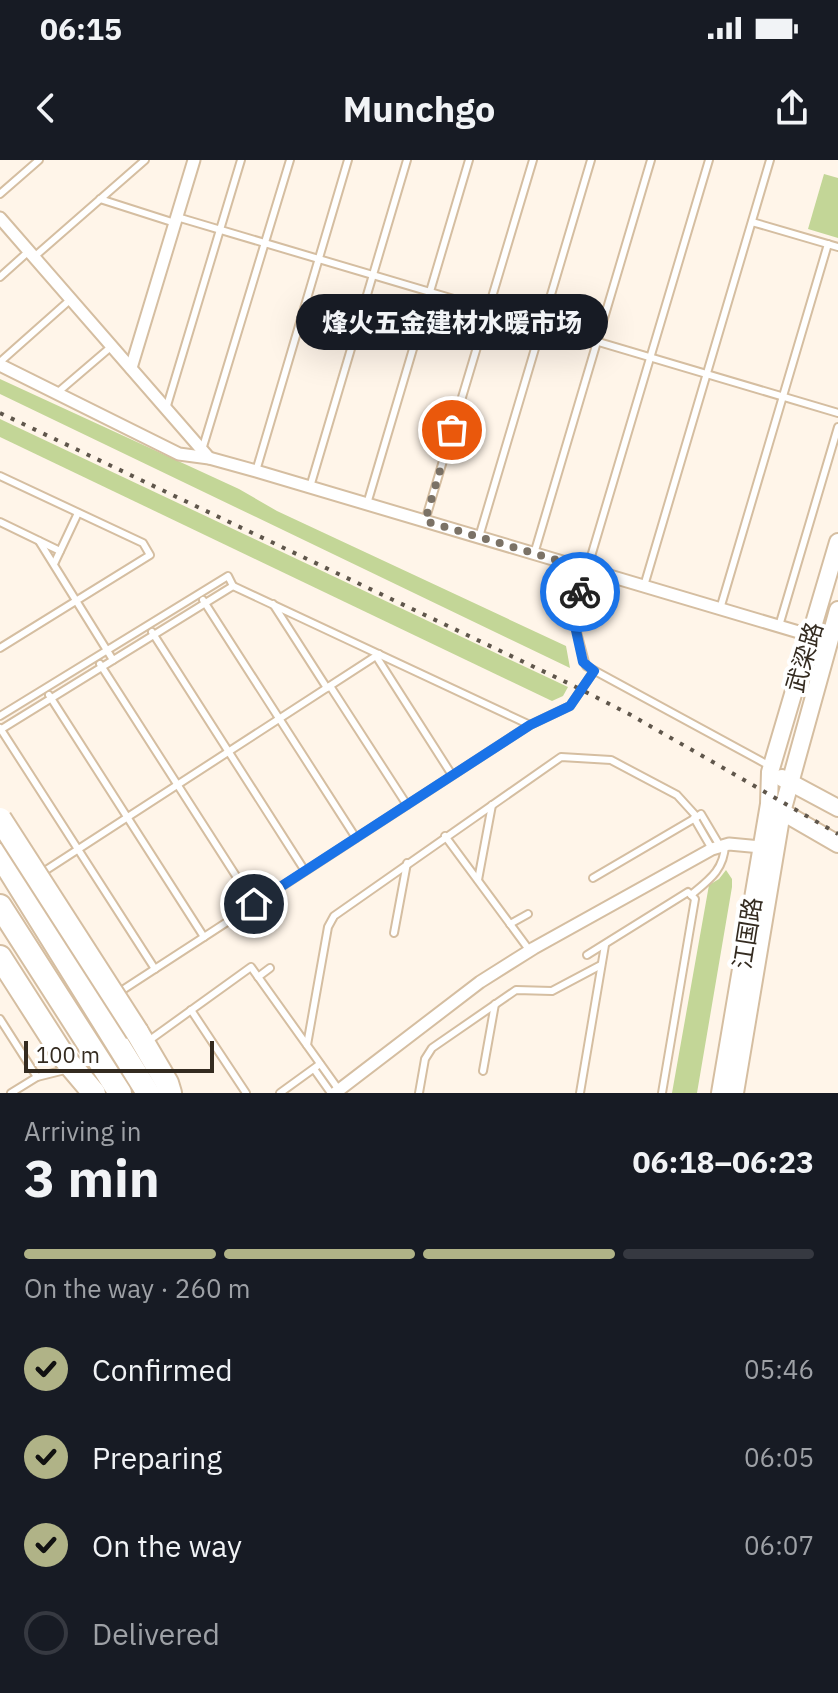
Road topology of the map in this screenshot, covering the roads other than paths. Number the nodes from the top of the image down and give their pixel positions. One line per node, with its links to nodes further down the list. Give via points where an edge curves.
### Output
1 (39, 160): 15 (lane)
2 (145, 160): 16 (lane)
3 (194, 160): 18 (street)
4 (241, 160): 20 (lane)
5 (290, 160): 21 (lane)
6 (348, 160): 25 (lane)
7 (407, 160): 26 (lane)
8 (469, 160): 28 (lane)
9 (533, 160): 30 (lane)
10 (591, 160): 31 (lane)
11 (651, 160): 32 (lane)
12 (709, 160): 34 (lane)
13 (761, 160): 14 (lane)
14 (770, 161): 19 (lane)
15 (0, 194)
16 (100, 199): 18 (lane); 24 (lane)
17 (0, 218): 24 (street)
18 (176, 220): 20 (lane); 36 (street)
19 (752, 222): 22 (lane); 37 (lane)
20 (220, 230): 21 (lane); 40 (lane)
21 (265, 243): 25 (lane); 43 (lane)
22 (828, 244): 23 (lane); 39 (lane)
23 (838, 247)
24 (32, 254): 27 (lane); 29 (street)
25 (319, 259): 26 (lane); 44 (lane)
26 (373, 275): 28 (lane); 46 (lane)
27 (0, 277)
28 (430, 292): 30 (lane); 47 (lane)
29 (71, 299): 33 (street); 35 (lane)
30 (488, 309): 31 (lane); 49 (lane)
31 (542, 325): 32 (lane); 51 (lane)
32 (597, 341): 34 (lane); 55 (lane)
33 (112, 346): 36 (street); 38 (lane)
34 (650, 357): 37 (lane); 57 (lane)
35 (0, 363): 38 (street)
36 (131, 368): 40 (street)
37 (707, 374): 39 (lane); 59 (lane)
38 (57, 393): 43 (street, via 179,454)
39 (783, 397): 41 (lane); 64 (lane)
40 (166, 409): 43 (street)
41 (838, 413)
42 (838, 427): 67 (lane)
43 (206, 454): 44 (street)
44 (256, 471): 46 (street)
45 (0, 476): 48 (lane)
46 (310, 487): 47 (street)
47 (367, 504): 49 (street)
48 (78, 513): 54 (lane); 61 (lane, via 143,543 150,555)
49 (425, 521): 51 (street)
50 (0, 522): 52 (lane)
51 (479, 537): 55 (street)
52 (39, 541): 54 (lane); 56 (lane)
53 (838, 542): 69 (main road, 武梁路)
54 (60, 551): 56 (lane)
55 (534, 554): 57 (street)
56 (54, 564): 61 (lane)
57 (587, 569): 59 (street); 77 (lane, via 573,617 583,662)
58 (233, 586): 60 (lane, via 228,576); 62 (lane); 63 (lane)
59 (644, 586): 64 (street)
60 (199, 594): 62 (lane); 66 (lane)
61 (76, 601): 71 (lane); 72 (lane)
62 (205, 603): 68 (lane); 82 (lane)
63 (273, 604): 73 (lane); 78 (lane)
64 (720, 609): 67 (street)
65 (838, 610): 70 (main road, 武梁路)
66 (148, 625): 68 (lane); 72 (lane)
67 (779, 626): 69 (street)
68 (153, 635): 75 (lane); 85 (lane)
69 (810, 636): 70 (street); 86 (main road, 武梁路)
70 (829, 641): 88 (main road, 武梁路)
71 (0, 648)
72 (107, 651): 74 (lane); 75 (lane)
73 (377, 655): 78 (lane); 83 (lane); 87 (lane)
74 (96, 657): 76 (lane); 79 (lane)
75 (113, 660): 76 (lane)
76 (102, 667): 80 (lane); 89 (lane)
77 (594, 671): 83 (lane, via 570,706); 86 (lane)
78 (328, 687): 82 (lane); 91 (lane)
79 (45, 689): 80 (lane); 81 (lane)
80 (50, 698): 84 (lane); 94 (lane)
81 (0, 716)
82 (279, 719): 85 (lane); 98 (lane)
83 (530, 725): 87 (lane)
84 (0, 729): 102 (lane)
85 (229, 752): 89 (lane); 105 (lane)
86 (770, 770): 88 (main road); 92 (main road, 江国路)
87 (452, 775): 91 (lane)
88 (791, 782): 92 (main road, 江国路); 93 (main road)
89 (178, 785): 94 (lane); 110 (lane)
90 (492, 804): 95 (lane, via 556,758 603,758 682,799); 97 (lane); 108 (lane)
91 (407, 805): 98 (lane)
92 (776, 808): 99 (main road); 101 (main road, 江国路); 146 (main road, 江国路)
93 (838, 808)
94 (127, 818): 102 (lane); 115 (lane)
95 (695, 818): 100 (lane); 107 (lane)
96 (0, 819): 128 (highway, bridge)
97 (445, 836): 104 (lane); 108 (lane)
98 (356, 838): 105 (lane)
99 (838, 844)
100 (719, 847): 101 (street); 109 (lane, via 724,856 719,869); 117 (street)
101 (761, 847): 145 (main road, 江国路)
102 (78, 850): 106 (lane); 122 (lane)
103 (0, 855): 138 (highway)
104 (407, 863): 114 (lane); 129 (lane, via 330,922)
105 (305, 871): 110 (lane)
106 (35, 878)
107 (593, 878)
108 (478, 880): 113 (lane)
109 (691, 895): 116 (lane, via 688,892); 144 (lane, via 695,899)
110 (254, 904): 115 (lane)
111 (0, 906): 137 (highway)
112 (528, 914): 113 (lane)
113 (510, 924): 117 (lane)
114 (394, 933)
115 (204, 937): 122 (lane)
116 (605, 945): 118 (lane); 120 (lane)
117 (530, 951): 134 (street, via 480,982)
118 (587, 955)
119 (0, 957): 130 (highway)
120 (601, 965): 125 (lane, via 552,991 520,988); 143 (lane)
121 (270, 968): 123 (lane)
122 (155, 969): 124 (lane)
123 (258, 977): 126 (lane, via 251,967); 129 (lane)
124 (101, 1004)
125 (495, 1004): 132 (lane); 142 (lane, via 427,1053)
126 (191, 1010): 128 (lane); 140 (lane)
127 (0, 1019): 133 (lane)
128 (141, 1038): 139 (highway)
129 (307, 1045): 131 (lane)
130 (73, 1065): 133 (lane); 136 (highway)
131 (317, 1067): 134 (lane); 141 (lane)
132 (483, 1071)
133 (37, 1077): 135 (lane)
134 (335, 1092)
135 (11, 1093)
136 (94, 1093)
137 (120, 1093)
138 (148, 1093)
139 (170, 1093)
140 (246, 1093)
141 (280, 1093)
142 (419, 1093)
143 (580, 1093)
144 (662, 1093)
145 (720, 1093)
146 (735, 1093)

